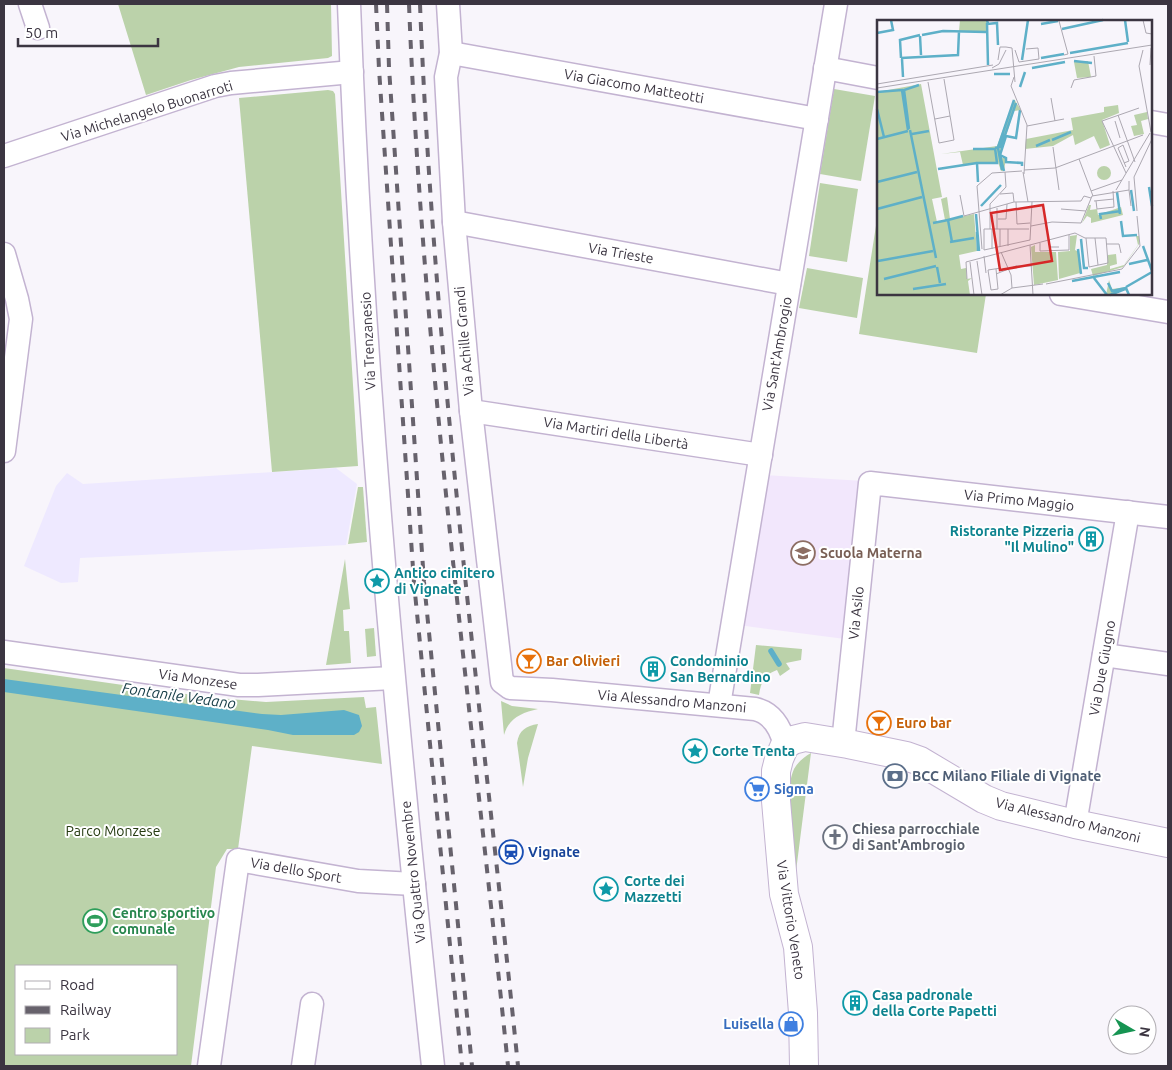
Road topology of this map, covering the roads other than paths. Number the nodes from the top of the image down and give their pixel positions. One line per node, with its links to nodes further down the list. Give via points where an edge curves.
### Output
1 (30, 4): 5 (street)
2 (349, 4): 8 (street, Via Trenzanesio)
3 (448, 4): 6 (street, Via Achille Grandi)
4 (836, 4): 7 (street, Via Sant'Ambrogio)
5 (38, 28)
6 (451, 53): 10 (street, Via Giacomo Matteotti); 14 (street, Via Achille Grandi, via 446,77)
7 (825, 68): 9 (street); 10 (street, Via Sant'Ambrogio)
8 (352, 72): 13 (street, Via Michelangelo Buonarroti, via 215,86); 29 (street, Via Trenzanesio, via 374,451)
9 (877, 78)
10 (817, 119): 16 (street, Via Sant'Ambrogio)
11 (1152, 122): 12 (street)
12 (1168, 125)
13 (4, 156)
14 (454, 222): 16 (street, Via Trieste); 19 (street, Via Achille Grandi)
15 (4, 254): 20 (street, via 21,319)
16 (789, 284): 21 (street, Via Sant'Ambrogio)
17 (1067, 295): 18 (street)
18 (1168, 312)
19 (471, 411): 21 (street, Via Martiri della Libertà); 28 (street, Via Achille Grandi)
20 (4, 451)
21 (761, 455): 30 (street, Via Sant'Ambrogio)
22 (870, 483): 23 (street, Via Primo Maggio); 31 (street, Via Asilo)
23 (1128, 512): 24 (street, Via Primo Maggio); 26 (street, Via Due Giugno)
24 (1168, 517)
25 (4, 652): 29 (street, Via Monzese, via 239,685)
26 (1104, 656): 27 (street); 33 (street, Via Due Giugno)
27 (1168, 664)
28 (500, 677): 30 (street, Via Alessandro Manzoni, via 510,688)
29 (393, 678): 35 (street, Via Quattro Novembre)
30 (719, 705): 32 (street, Via Alessandro Manzoni, via 751,708 765,713 780,730)
31 (842, 743): 32 (street, Via Alessandro Manzoni, via 802,737); 33 (street, Via Alessandro Manzoni, via 916,759 993,803)
32 (785, 746): 40 (street, Via Vittorio Veneto, via 776,771 776,800 784,894 798,947)
33 (1075, 824): 34 (street, Via Alessandro Manzoni)
34 (1168, 844)
35 (414, 884): 37 (street, Via dello Sport, via 358,881 238,860); 39 (street, Via Quattro Novembre)
36 (312, 1004): 38 (street)
37 (209, 1066)
38 (303, 1066)
39 (433, 1066)
40 (804, 1066)

